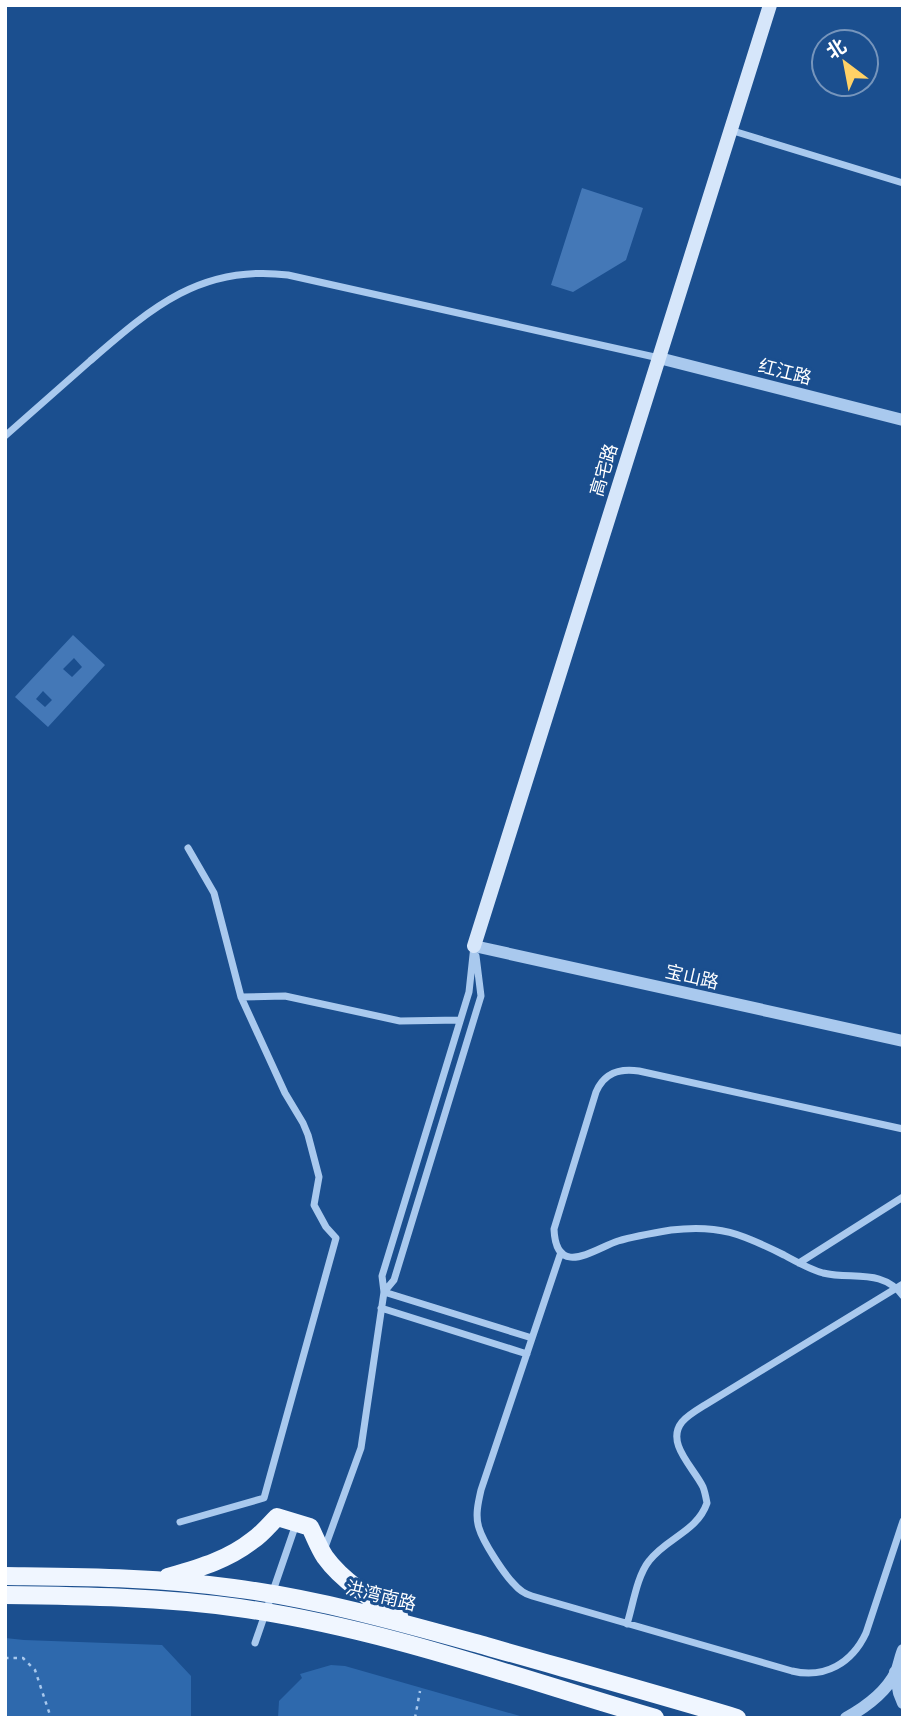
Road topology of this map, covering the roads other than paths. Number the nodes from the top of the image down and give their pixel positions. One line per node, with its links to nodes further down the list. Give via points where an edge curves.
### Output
1 (770, 5): 2 (main road, 高宅路)
2 (730, 130): 3 (street); 4 (main road, 高宅路)
3 (903, 183)
4 (659, 358): 5 (street, 红江路); 6 (street, via 315,281 275,274 237,276 206,282 147,313); 8 (main road, 高宅路)
5 (903, 421)
6 (5, 436)
7 (188, 848): 9 (street, via 214,893)
8 (474, 946): 10 (street, via 469,992); 11 (street, 宝山路); 17 (street, via 481,996 394,1280)
9 (242, 997): 10 (street, via 285,996 400,1021); 23 (street, via 308,1135 319,1177 314,1205 336,1238 264,1498)
10 (460, 1020): 17 (street, via 382,1276)
11 (903, 1041)
12 (903, 1129): 14 (street, via 629,1069 614,1072 596,1092 556,1221)
13 (903, 1197): 15 (street)
14 (561, 1252): 15 (street, via 576,1258 623,1239 708,1228 737,1234); 20 (street)
15 (799, 1263): 16 (street, via 826,1273 873,1277)
16 (900, 1286): 18 (street); 31 (street, via 682,1422 676,1436 678,1445 707,1503 698,1521 647,1563)
17 (384, 1292): 19 (street); 20 (street)
18 (903, 1296)
19 (381, 1308): 21 (street); 25 (street, via 361,1448)
20 (532, 1338): 21 (street)
21 (527, 1354): 31 (street, via 481,1490 479,1529 520,1591)
22 (903, 1521): 31 (street, via 860,1646 831,1669 803,1674)
23 (180, 1522)
24 (297, 1523): 25 (main road, via 310,1527); 27 (main road, via 277,1517 235,1553 208,1566); 28 (street)
25 (323, 1554): 32 (main road, via 370,1598)
26 (5, 1576): 27 (main road, 洪湾南路)
27 (155, 1580): 28 (main road, 洪湾南路)
28 (272, 1594): 30 (street); 32 (main road, 洪湾南路)
29 (5, 1595): 30 (main road, via 136,1598)
30 (266, 1612): 33 (street); 37 (main road, via 461,1659)
31 (627, 1624)
32 (414, 1626): 38 (main road, 洪湾南路)
33 (255, 1643)
34 (903, 1650): 35 (street)
35 (895, 1672): 36 (street); 39 (street, via 876,1698)
36 (903, 1703)
37 (655, 1718)
38 (737, 1718)
39 (846, 1718)

